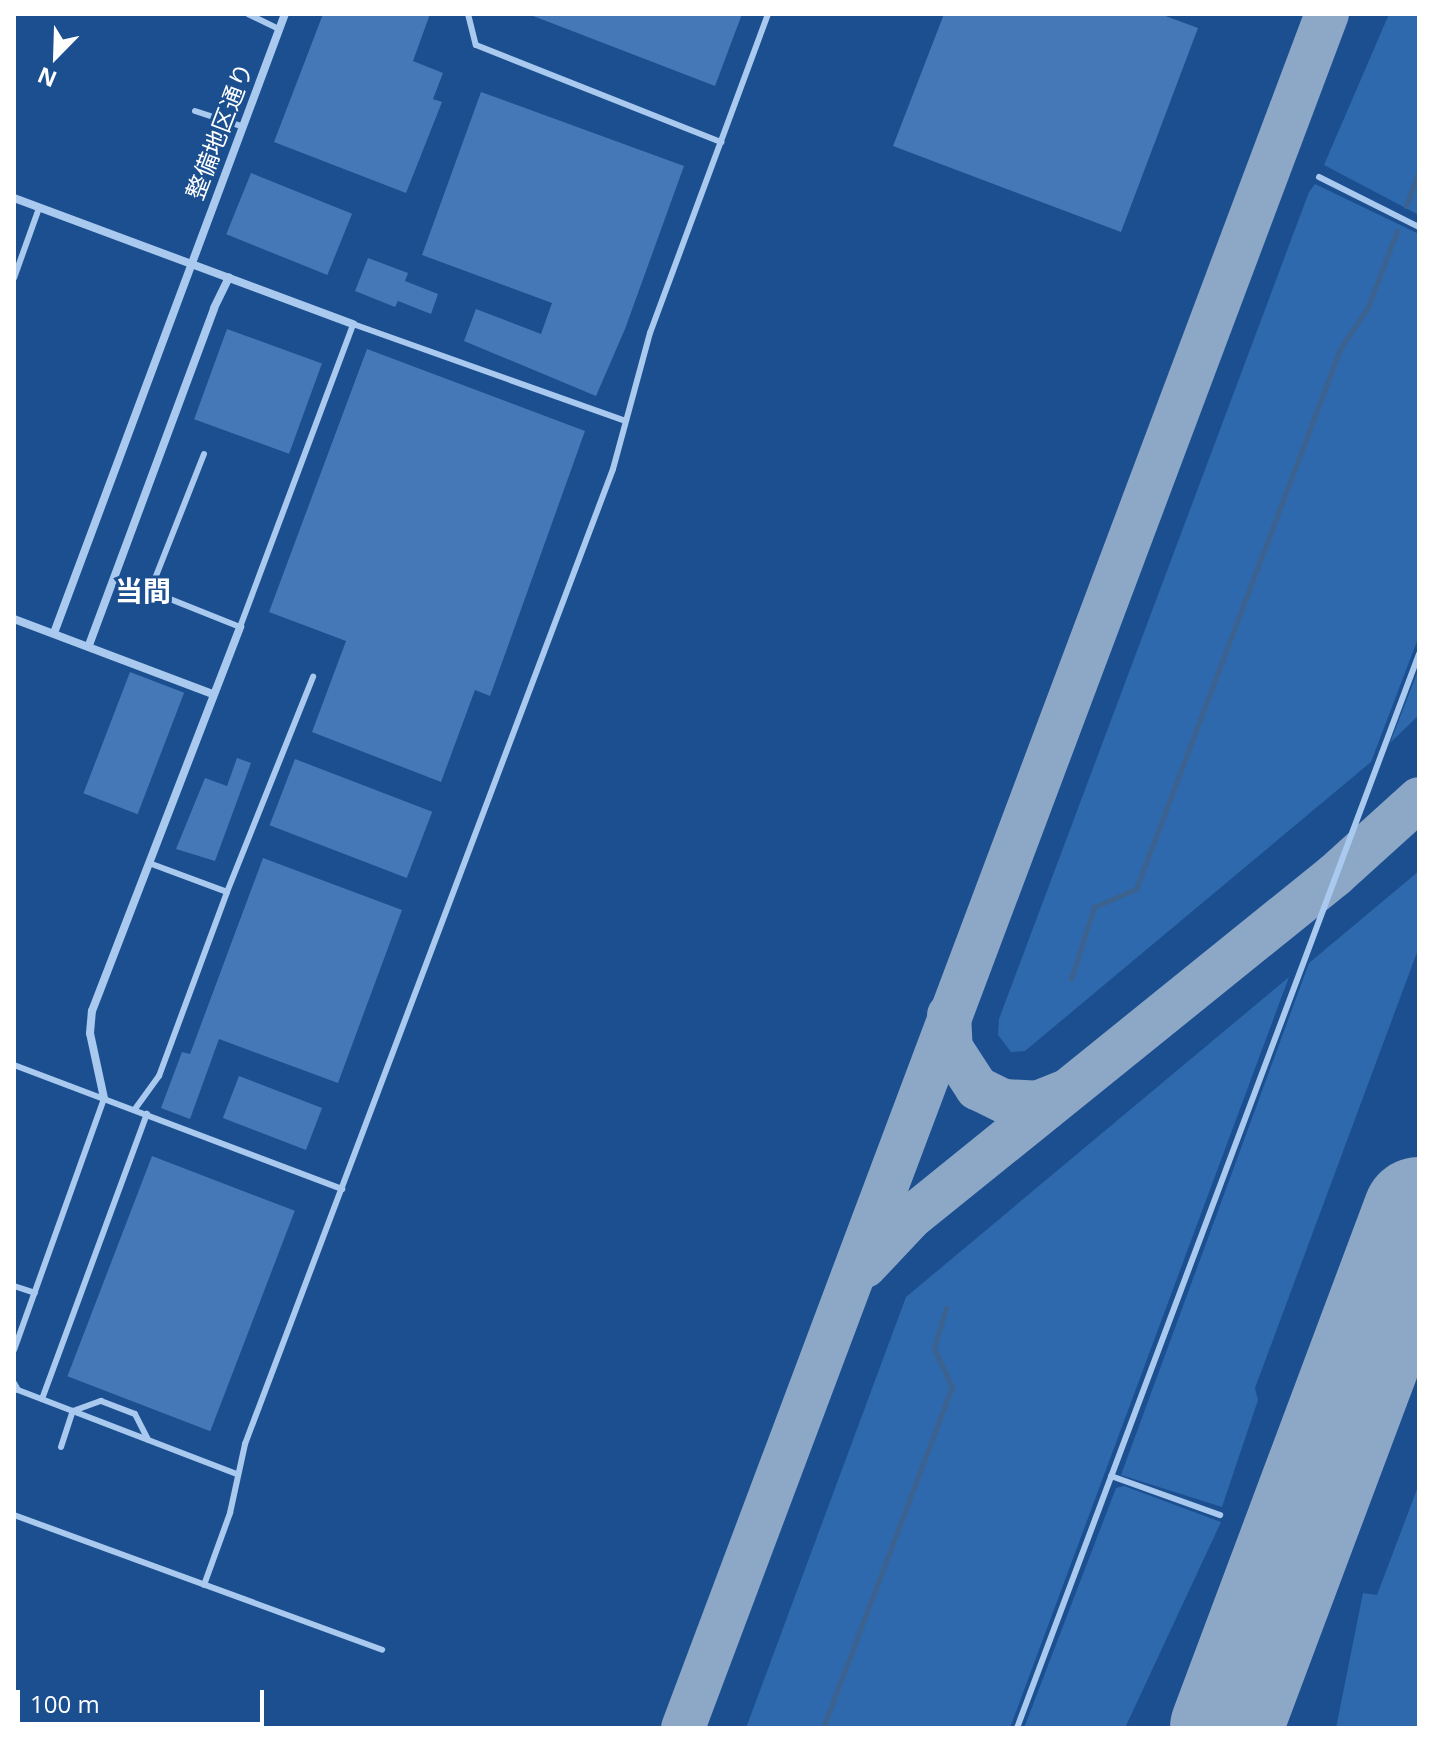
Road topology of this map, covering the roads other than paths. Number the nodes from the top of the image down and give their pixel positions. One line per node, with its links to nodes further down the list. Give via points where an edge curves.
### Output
1 (248, 14): 5 (lane)
2 (285, 14): 5 (street, 整備地区通り)
3 (468, 14): 8 (lane, via 476,45)
4 (768, 14): 8 (lane)
5 (279, 29): 7 (street, 整備地区通り)
6 (195, 111): 7 (lane)
7 (241, 126): 13 (street, 整備地区通り)
8 (721, 142): 17 (lane, via 650,333)
9 (1319, 177): 12 (lane)
10 (14, 198): 11 (street)
11 (39, 208): 13 (street); 15 (lane)
12 (1419, 227)
13 (190, 263): 14 (street); 21 (street, 整備地区通り)
14 (229, 277): 16 (street); 22 (street)
15 (14, 278)
16 (353, 324): 17 (lane); 20 (lane)
17 (625, 421): 32 (lane, via 613,469)
18 (204, 454): 20 (lane, via 150,591)
19 (14, 619): 21 (street)
20 (240, 627): 25 (street)
21 (54, 633): 22 (street)
22 (89, 645): 25 (street)
23 (1419, 654): 42 (lane)
24 (313, 677): 27 (lane)
25 (213, 694): 26 (street)
26 (149, 863): 27 (lane); 29 (street, via 92,1011 90,1033)
27 (227, 892): 30 (lane, via 159,1076)
28 (14, 1065): 29 (lane)
29 (104, 1098): 30 (lane); 34 (lane)
30 (135, 1109): 31 (lane)
31 (147, 1114): 32 (lane); 37 (lane)
32 (342, 1189): 41 (lane)
33 (14, 1286): 34 (lane)
34 (35, 1293): 35 (lane)
35 (14, 1350)
36 (14, 1383): 37 (lane, via 18,1390)
37 (42, 1399): 38 (lane)
38 (73, 1411): 39 (lane); 39 (lane, via 101,1401 135,1414); 40 (lane)
39 (148, 1441): 41 (lane)
40 (61, 1447)
41 (237, 1474): 45 (lane, via 230,1513)
42 (1111, 1476): 44 (lane); 49 (lane)
43 (14, 1515): 45 (lane)
44 (1220, 1515)
45 (204, 1585): 46 (lane)
46 (382, 1650)
47 (14, 1723): 48 (lane)
48 (28, 1728)
49 (1017, 1728)

